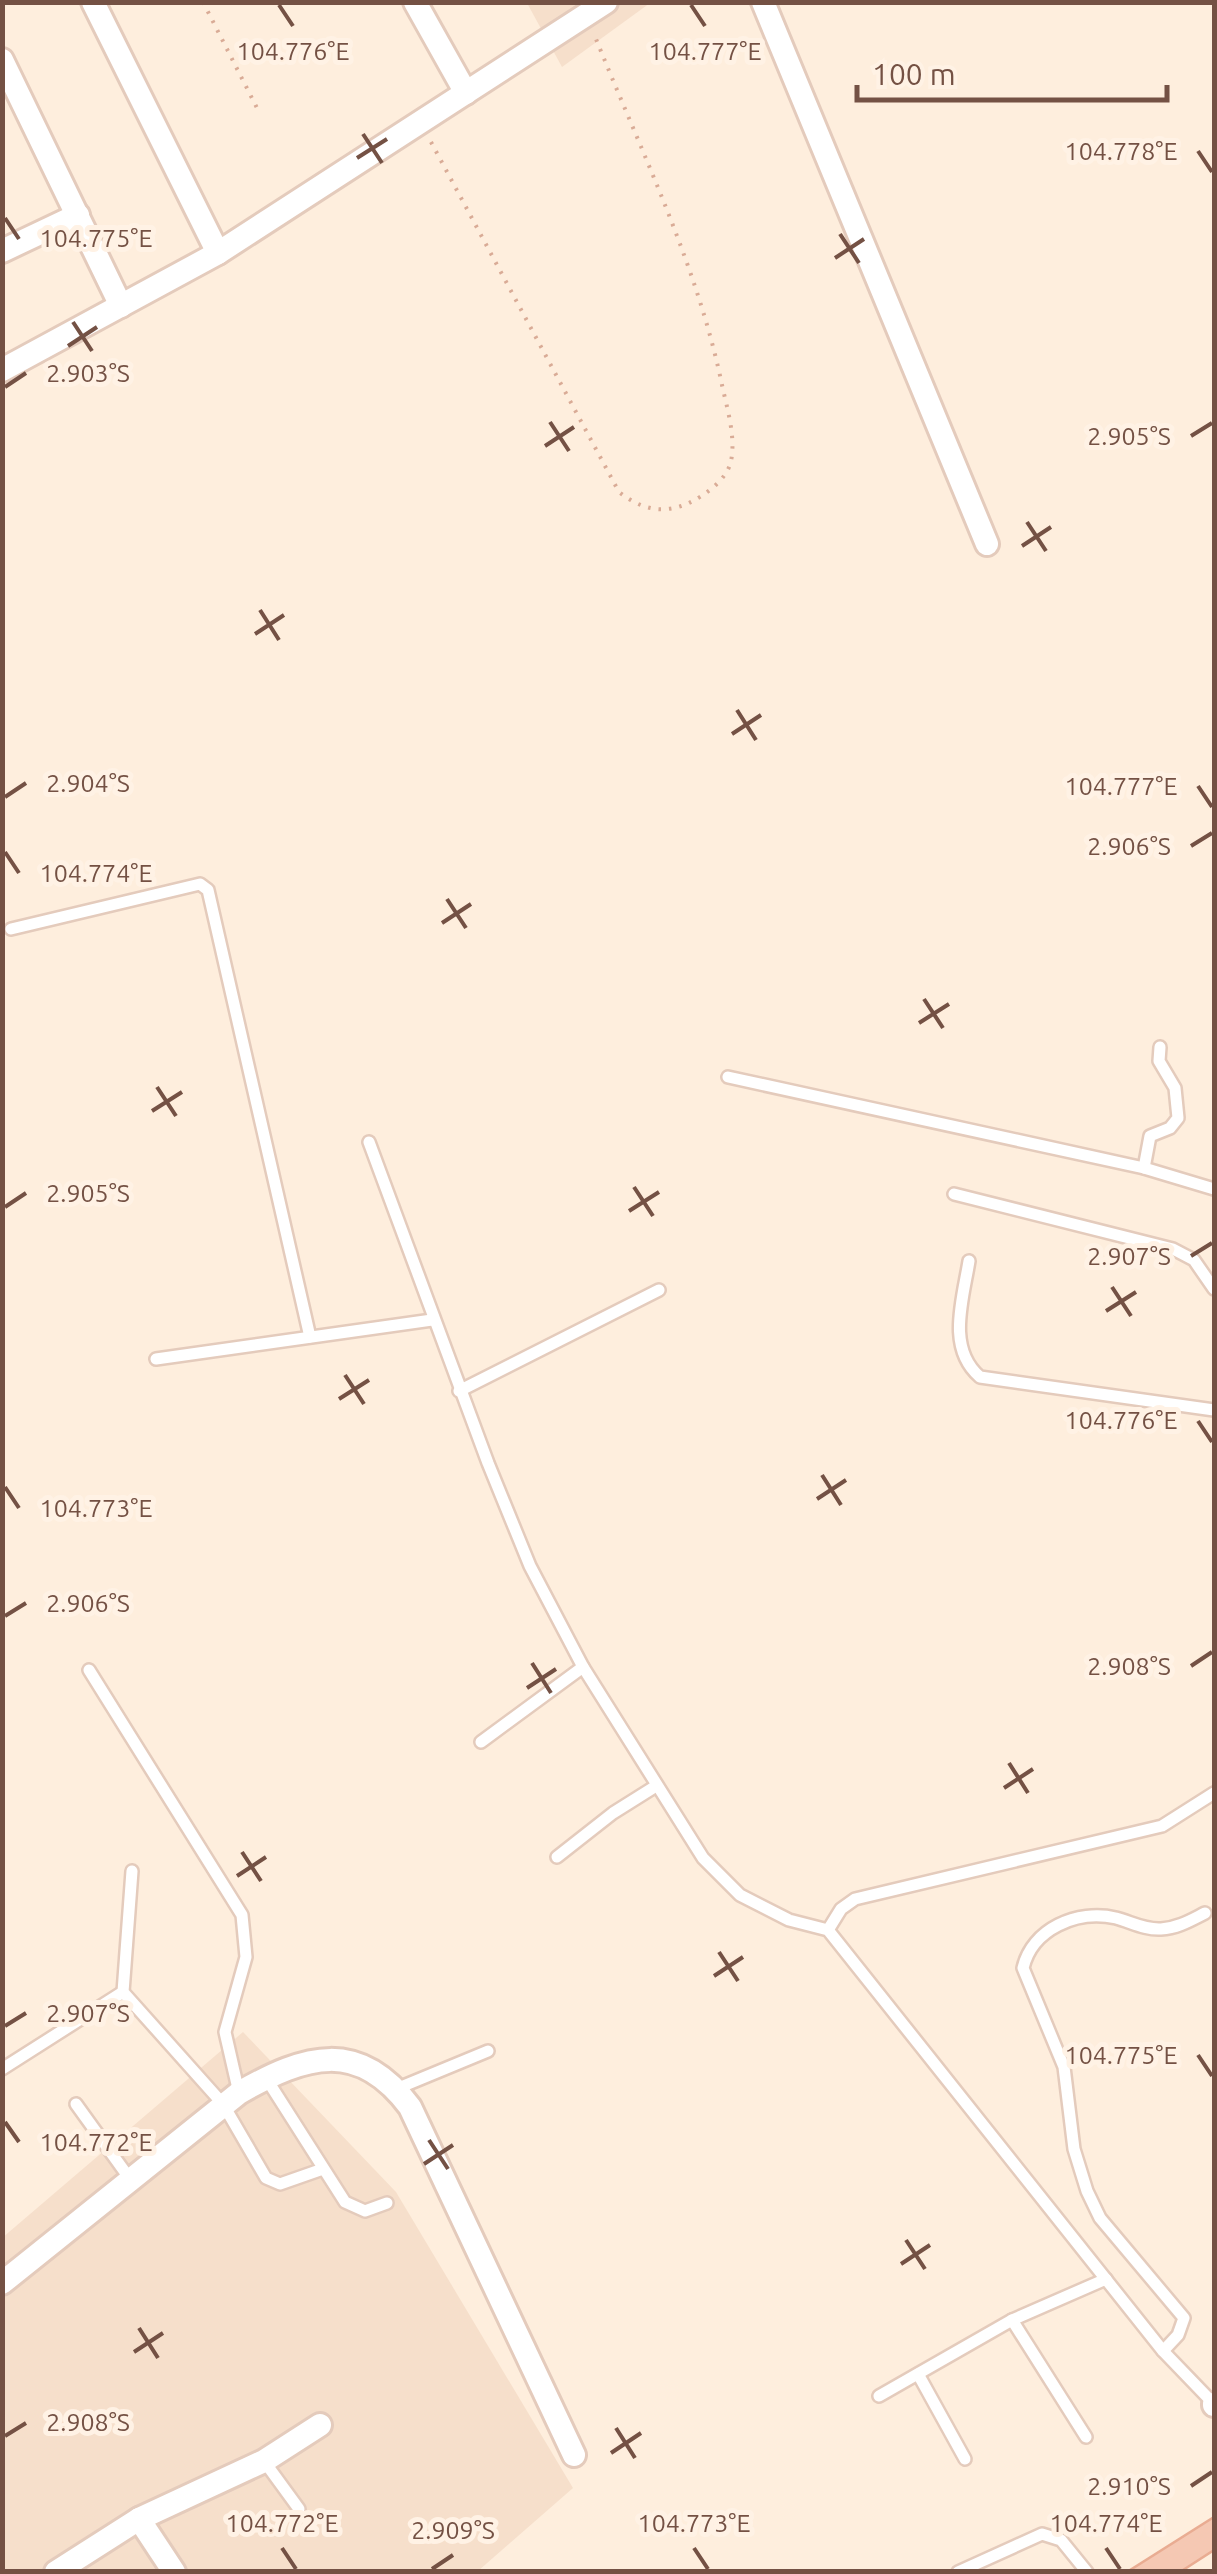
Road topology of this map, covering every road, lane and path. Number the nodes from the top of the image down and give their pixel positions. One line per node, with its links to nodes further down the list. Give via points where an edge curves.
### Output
1 (94, 2): 12 (street)
2 (203, 2): 8 (path)
3 (415, 2): 7 (street)
4 (763, 2): 15 (street)
5 (596, 9): 7 (street); 9 (path, via 713,334 731,462 718,484 698,498 679,508 649,509 619,492)
6 (2, 60): 10 (street)
7 (466, 92): 9 (street)
8 (258, 108)
9 (420, 121): 12 (street)
10 (78, 215): 11 (street); 13 (street)
11 (2, 251)
12 (218, 253): 13 (street)
13 (121, 306): 14 (street)
14 (2, 370)
15 (987, 544)
16 (11, 930): 27 (lane, via 200,884 208,890)
17 (1160, 1047): 20 (lane, via 1178,1118 1150,1136)
18 (728, 1077): 20 (lane)
19 (369, 1142): 26 (lane)
20 (1144, 1168): 21 (lane)
21 (1214, 1189)
22 (954, 1194): 24 (lane, via 1173,1250 1194,1260)
23 (969, 1261): 30 (lane, via 958,1333 980,1377)
24 (1214, 1289)
25 (659, 1290): 29 (lane)
26 (432, 1320): 27 (lane); 29 (lane)
27 (310, 1337): 28 (lane)
28 (156, 1359)
29 (459, 1391): 31 (lane, via 530,1566)
30 (1214, 1410)
31 (583, 1668): 33 (lane); 34 (lane)
32 (89, 1670): 45 (lane, via 242,1915 246,1957 224,2032)
33 (481, 1742)
34 (656, 1786): 36 (lane); 39 (lane, via 703,1858 740,1895 789,1920)
35 (1214, 1793): 39 (lane, via 1162,1826 855,1899)
36 (557, 1858)
37 (132, 1871): 40 (lane)
38 (1205, 1913): 53 (lane, via 1160,1929 1111,1917 1073,1918 1036,1940 1023,1968 1064,2067 1074,2149 1087,2191 1100,2218 1184,2318)
39 (828, 1930): 50 (lane)
40 (124, 1992): 42 (lane); 45 (lane)
41 (488, 2051): 44 (lane)
42 (2, 2069)
43 (266, 2078): 44 (street, via 330,2058 369,2066); 45 (street); 47 (lane)
44 (396, 2089): 59 (street)
45 (232, 2099): 47 (lane, via 272,2183); 48 (street)
46 (76, 2104): 48 (lane)
47 (320, 2170): 49 (lane, via 357,2209)
48 (130, 2180): 51 (street)
49 (387, 2203)
50 (1106, 2279): 52 (lane); 53 (lane)
51 (2, 2282)
52 (1012, 2320): 54 (lane); 58 (lane)
53 (1164, 2350): 56 (lane)
54 (918, 2374): 55 (lane); 60 (lane)
55 (879, 2396)
56 (1214, 2404)
57 (320, 2424): 61 (street)
58 (1086, 2437)
59 (574, 2454)
60 (966, 2460)
61 (264, 2462): 62 (lane); 63 (street)
62 (299, 2510)
63 (139, 2519): 64 (street); 65 (street)
64 (56, 2572)
65 (174, 2572)
66 (958, 2572): 67 (lane, via 1042,2534 1061,2540)
67 (1087, 2572)

